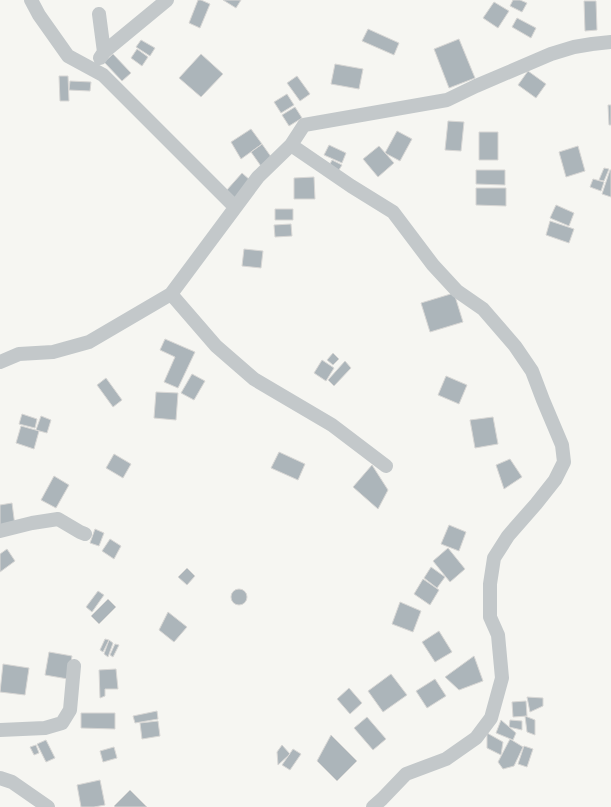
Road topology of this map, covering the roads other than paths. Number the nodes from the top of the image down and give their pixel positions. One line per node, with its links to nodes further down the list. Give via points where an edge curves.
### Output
1 (31, 0): 6 (street, via 68,56)
2 (167, 0): 5 (street)
3 (99, 14): 5 (street)
4 (611, 42): 7 (street, via 574,47 551,54 447,100 304,125)
5 (104, 52): 6 (street)
6 (94, 70): 8 (street, via 103,75)
7 (292, 145): 8 (street, via 258,177); 18 (street, via 393,212 438,271 457,291 488,314 532,371 562,445 564,462 556,480 508,536 494,558 490,584 490,617 498,635 502,678 491,718 476,738 446,759 406,774)
8 (235, 207): 9 (street)
9 (170, 294): 10 (street, via 89,342 53,352 19,354); 11 (street, via 216,346 254,379 332,425)
10 (0, 362)
11 (386, 466)
12 (0, 531): 13 (street, via 58,519)
13 (85, 534)
14 (74, 666): 15 (street, via 70,710 62,723 45,728)
15 (0, 730)
16 (0, 778): 17 (street, via 12,782)
17 (48, 807)
18 (373, 807)

